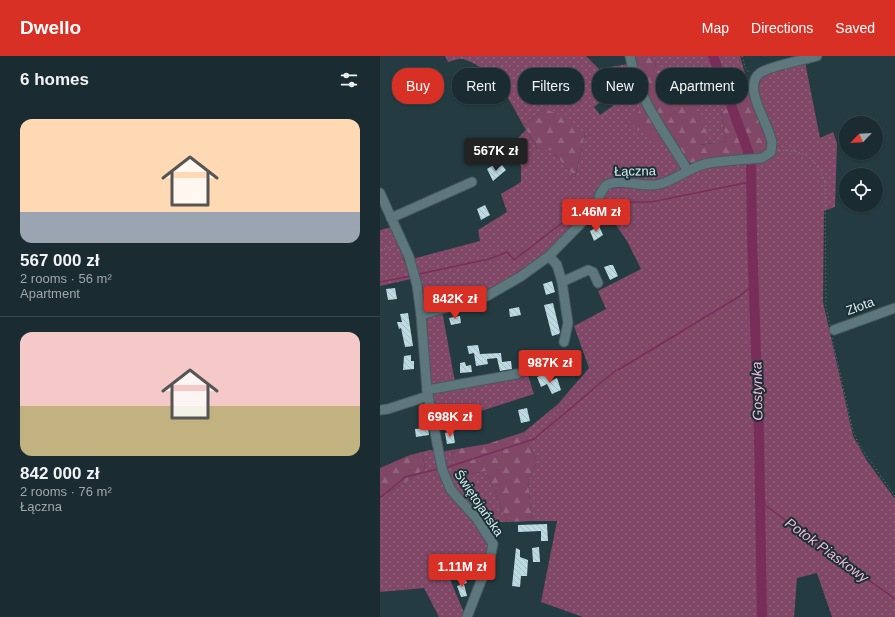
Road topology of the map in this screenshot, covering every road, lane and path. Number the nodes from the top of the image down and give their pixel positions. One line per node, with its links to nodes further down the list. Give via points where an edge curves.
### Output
1 (630, 56): 7 (street, via 633,74 643,97)
2 (742, 56): 5 (path, via 745,67)
3 (817, 56): 4 (street)
4 (784, 60): 5 (street, via 760,73)
5 (755, 81): 6 (street, via 754,92 772,142)
6 (771, 152): 7 (street, Łączna, via 762,158 709,163); 18 (path, via 805,154 822,171 825,182 826,308)
7 (688, 171): 13 (street, Łączna, via 659,184 614,182 606,185 600,194 597,207)
8 (472, 182): 10 (street)
9 (380, 193): 10 (street, Świętojańska)
10 (391, 218): 11 (street, Świętojańska)
11 (402, 244): 12 (path); 17 (street, Świętojańska, via 412,267)
12 (380, 250)
13 (549, 256): 14 (street, via 557,265); 17 (street, Łączna, via 496,292)
14 (562, 282): 15 (street, via 588,270 593,272); 19 (street, via 568,323)
15 (598, 283)
16 (895, 308): 18 (street, Złota)
17 (421, 315): 21 (street, Świętojańska)
18 (832, 332): 23 (path, via 853,431 859,445)
19 (564, 342)
20 (517, 374): 21 (street)
21 (427, 393): 22 (street); 24 (street, Świętojańska, via 438,454 446,481 477,519 492,544 490,558)
22 (380, 410)
23 (895, 496)
24 (467, 617)

